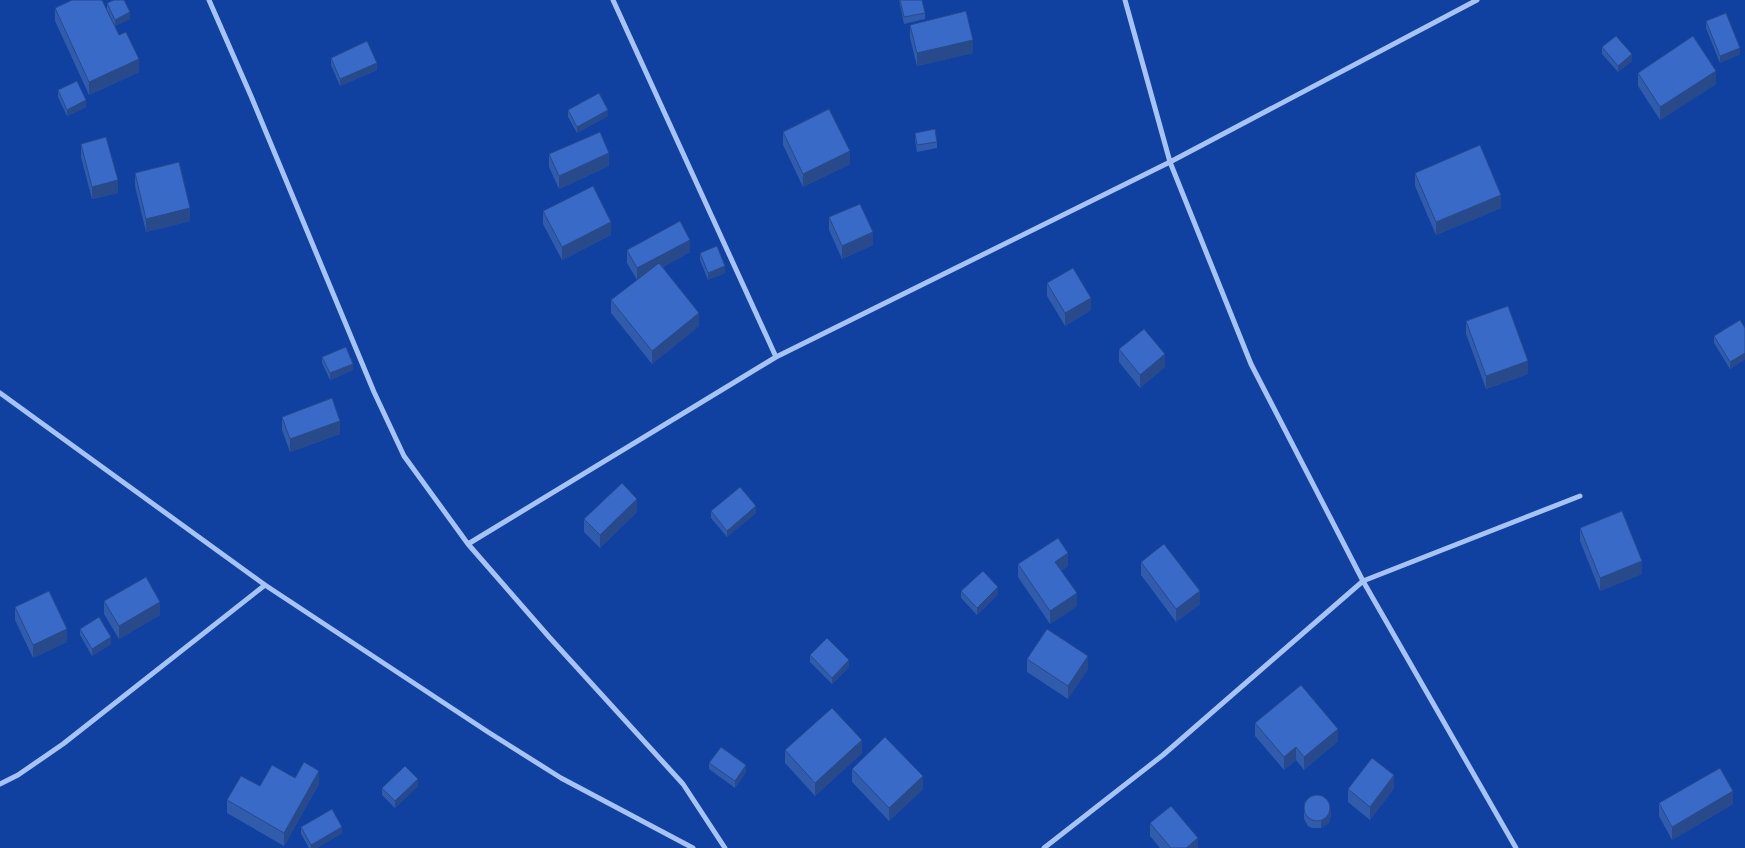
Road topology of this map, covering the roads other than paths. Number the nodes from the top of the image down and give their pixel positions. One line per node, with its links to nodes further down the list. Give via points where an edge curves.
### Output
1 (209, 0): 9 (street, via 404,456)
2 (613, 0): 6 (street)
3 (1125, 0): 5 (street)
4 (1477, 0): 5 (street)
5 (1170, 162): 6 (street); 10 (street, via 1251,364)
6 (776, 357): 9 (street)
7 (0, 393): 11 (street)
8 (1580, 496): 10 (street)
9 (468, 544): 14 (street, via 683,784)
10 (1363, 581): 15 (street, via 1163,755); 16 (street)
11 (265, 585): 12 (street, via 63,744); 13 (street, via 561,778)
12 (0, 784)
13 (693, 848)
14 (725, 848)
15 (1044, 848)
16 (1516, 848)

